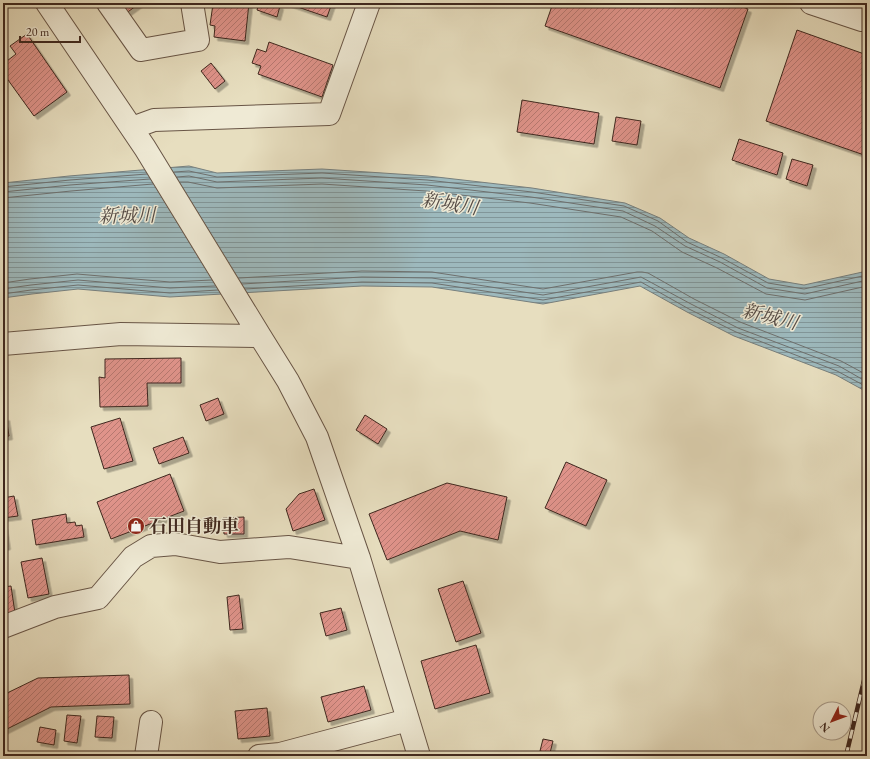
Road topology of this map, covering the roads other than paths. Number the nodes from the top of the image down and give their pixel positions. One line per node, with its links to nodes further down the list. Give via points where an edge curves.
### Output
1 (47, 3): 7 (street)
2 (108, 3): 3 (street, via 141,50 198,40)
3 (192, 3)
4 (369, 3): 7 (street, via 329,114 154,120)
5 (810, 3): 6 (street, via 862,20)
6 (867, 3)
7 (132, 128): 8 (street)
8 (257, 331): 9 (street, via 121,334); 10 (street, via 288,380 317,437)
9 (3, 344)
10 (359, 558): 11 (street, via 289,547 220,552 175,544 151,546 133,557 98,598 55,608); 12 (street)
11 (3, 627)
12 (408, 720): 14 (street); 17 (street)
13 (150, 722): 15 (street)
14 (281, 755): 16 (street)
15 (146, 756)
16 (259, 756)
17 (419, 756)

